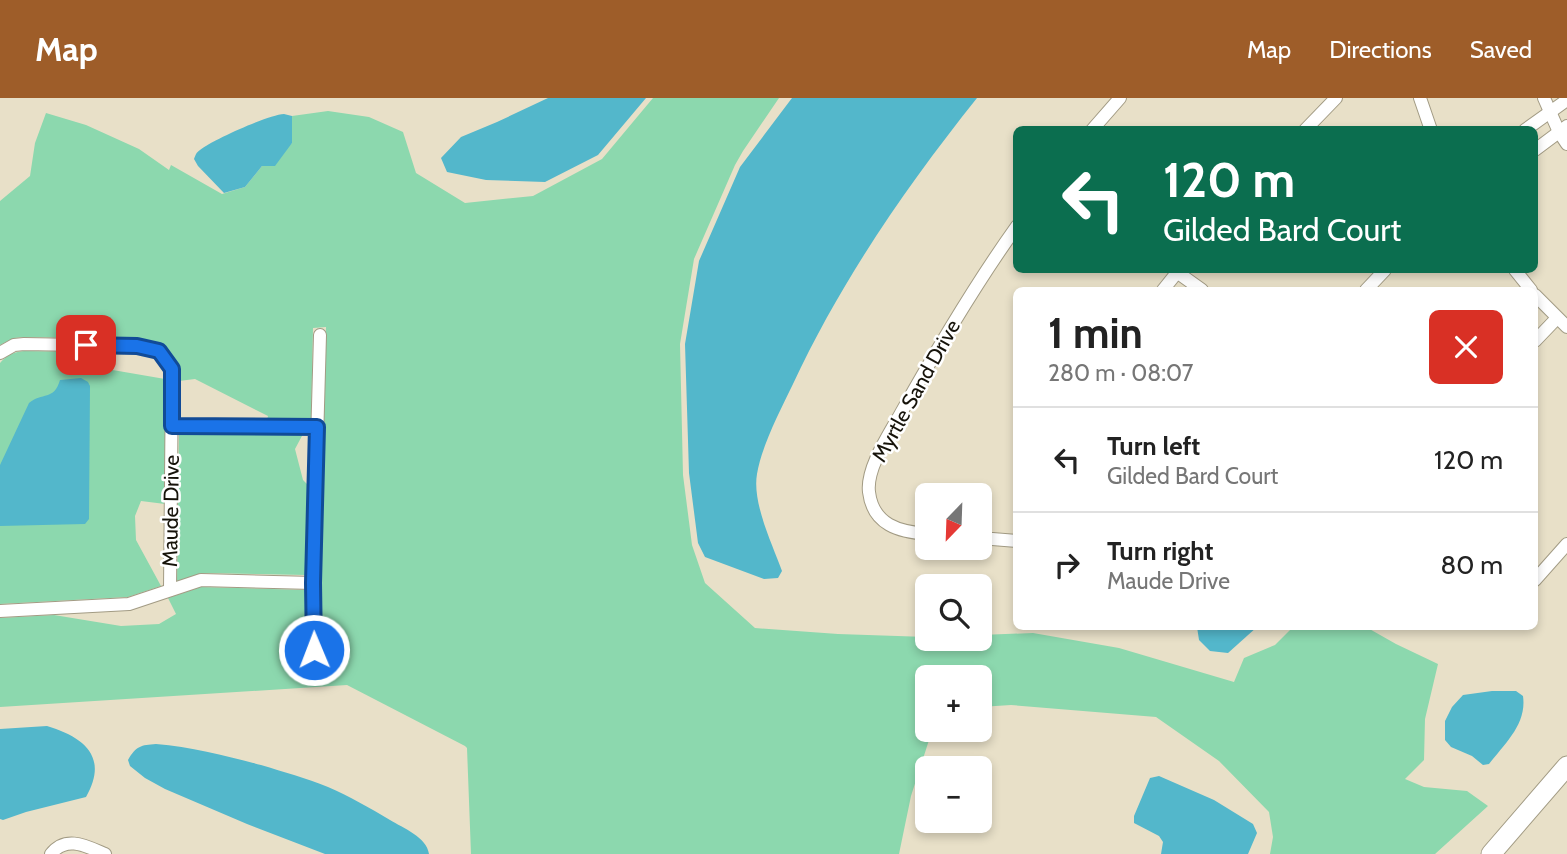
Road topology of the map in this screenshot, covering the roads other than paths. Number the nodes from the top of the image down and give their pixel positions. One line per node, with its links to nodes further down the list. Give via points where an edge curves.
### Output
1 (1120, 98): 7 (street)
2 (1336, 98): 8 (street)
3 (1420, 98): 9 (street)
4 (1544, 98): 6 (street)
5 (1567, 100): 6 (street)
6 (1550, 112): 10 (street); 11 (street)
7 (1096, 126)
8 (1309, 126)
9 (1430, 126)
10 (1531, 126)
11 (1563, 129): 12 (street); 13 (street)
12 (1567, 144)
13 (1538, 148)
14 (1013, 232): 28 (street, Myrtle Sand Drive, via 921,376 873,469 868,489 872,505 891,527)
15 (1181, 273): 18 (street)
16 (1382, 273): 19 (street)
17 (1517, 273): 20 (street)
18 (1198, 287)
19 (1369, 287)
20 (1529, 287)
21 (1538, 298): 22 (street)
22 (1562, 323): 24 (street)
23 (320, 335): 27 (street)
24 (1538, 339)
25 (0, 353): 26 (street, Maude Drive, via 14,345 34,344 137,346 159,351 172,369)
26 (172, 426): 27 (street); 34 (street, Maude Drive)
27 (317, 427): 33 (street)
28 (915, 533)
29 (992, 539): 30 (street)
30 (1013, 540)
31 (1567, 544): 32 (street)
32 (1538, 577)
33 (313, 583): 34 (street, via 201,580); 36 (street)
34 (170, 590): 35 (street, via 129,604)
35 (0, 611)
36 (314, 650)
37 (1567, 765): 38 (main road)
38 (1510, 830): 41 (main road); 42 (main road)
39 (51, 854): 40 (street, via 62,845 78,843)
40 (105, 854)
41 (1485, 854)
42 (1491, 854)

